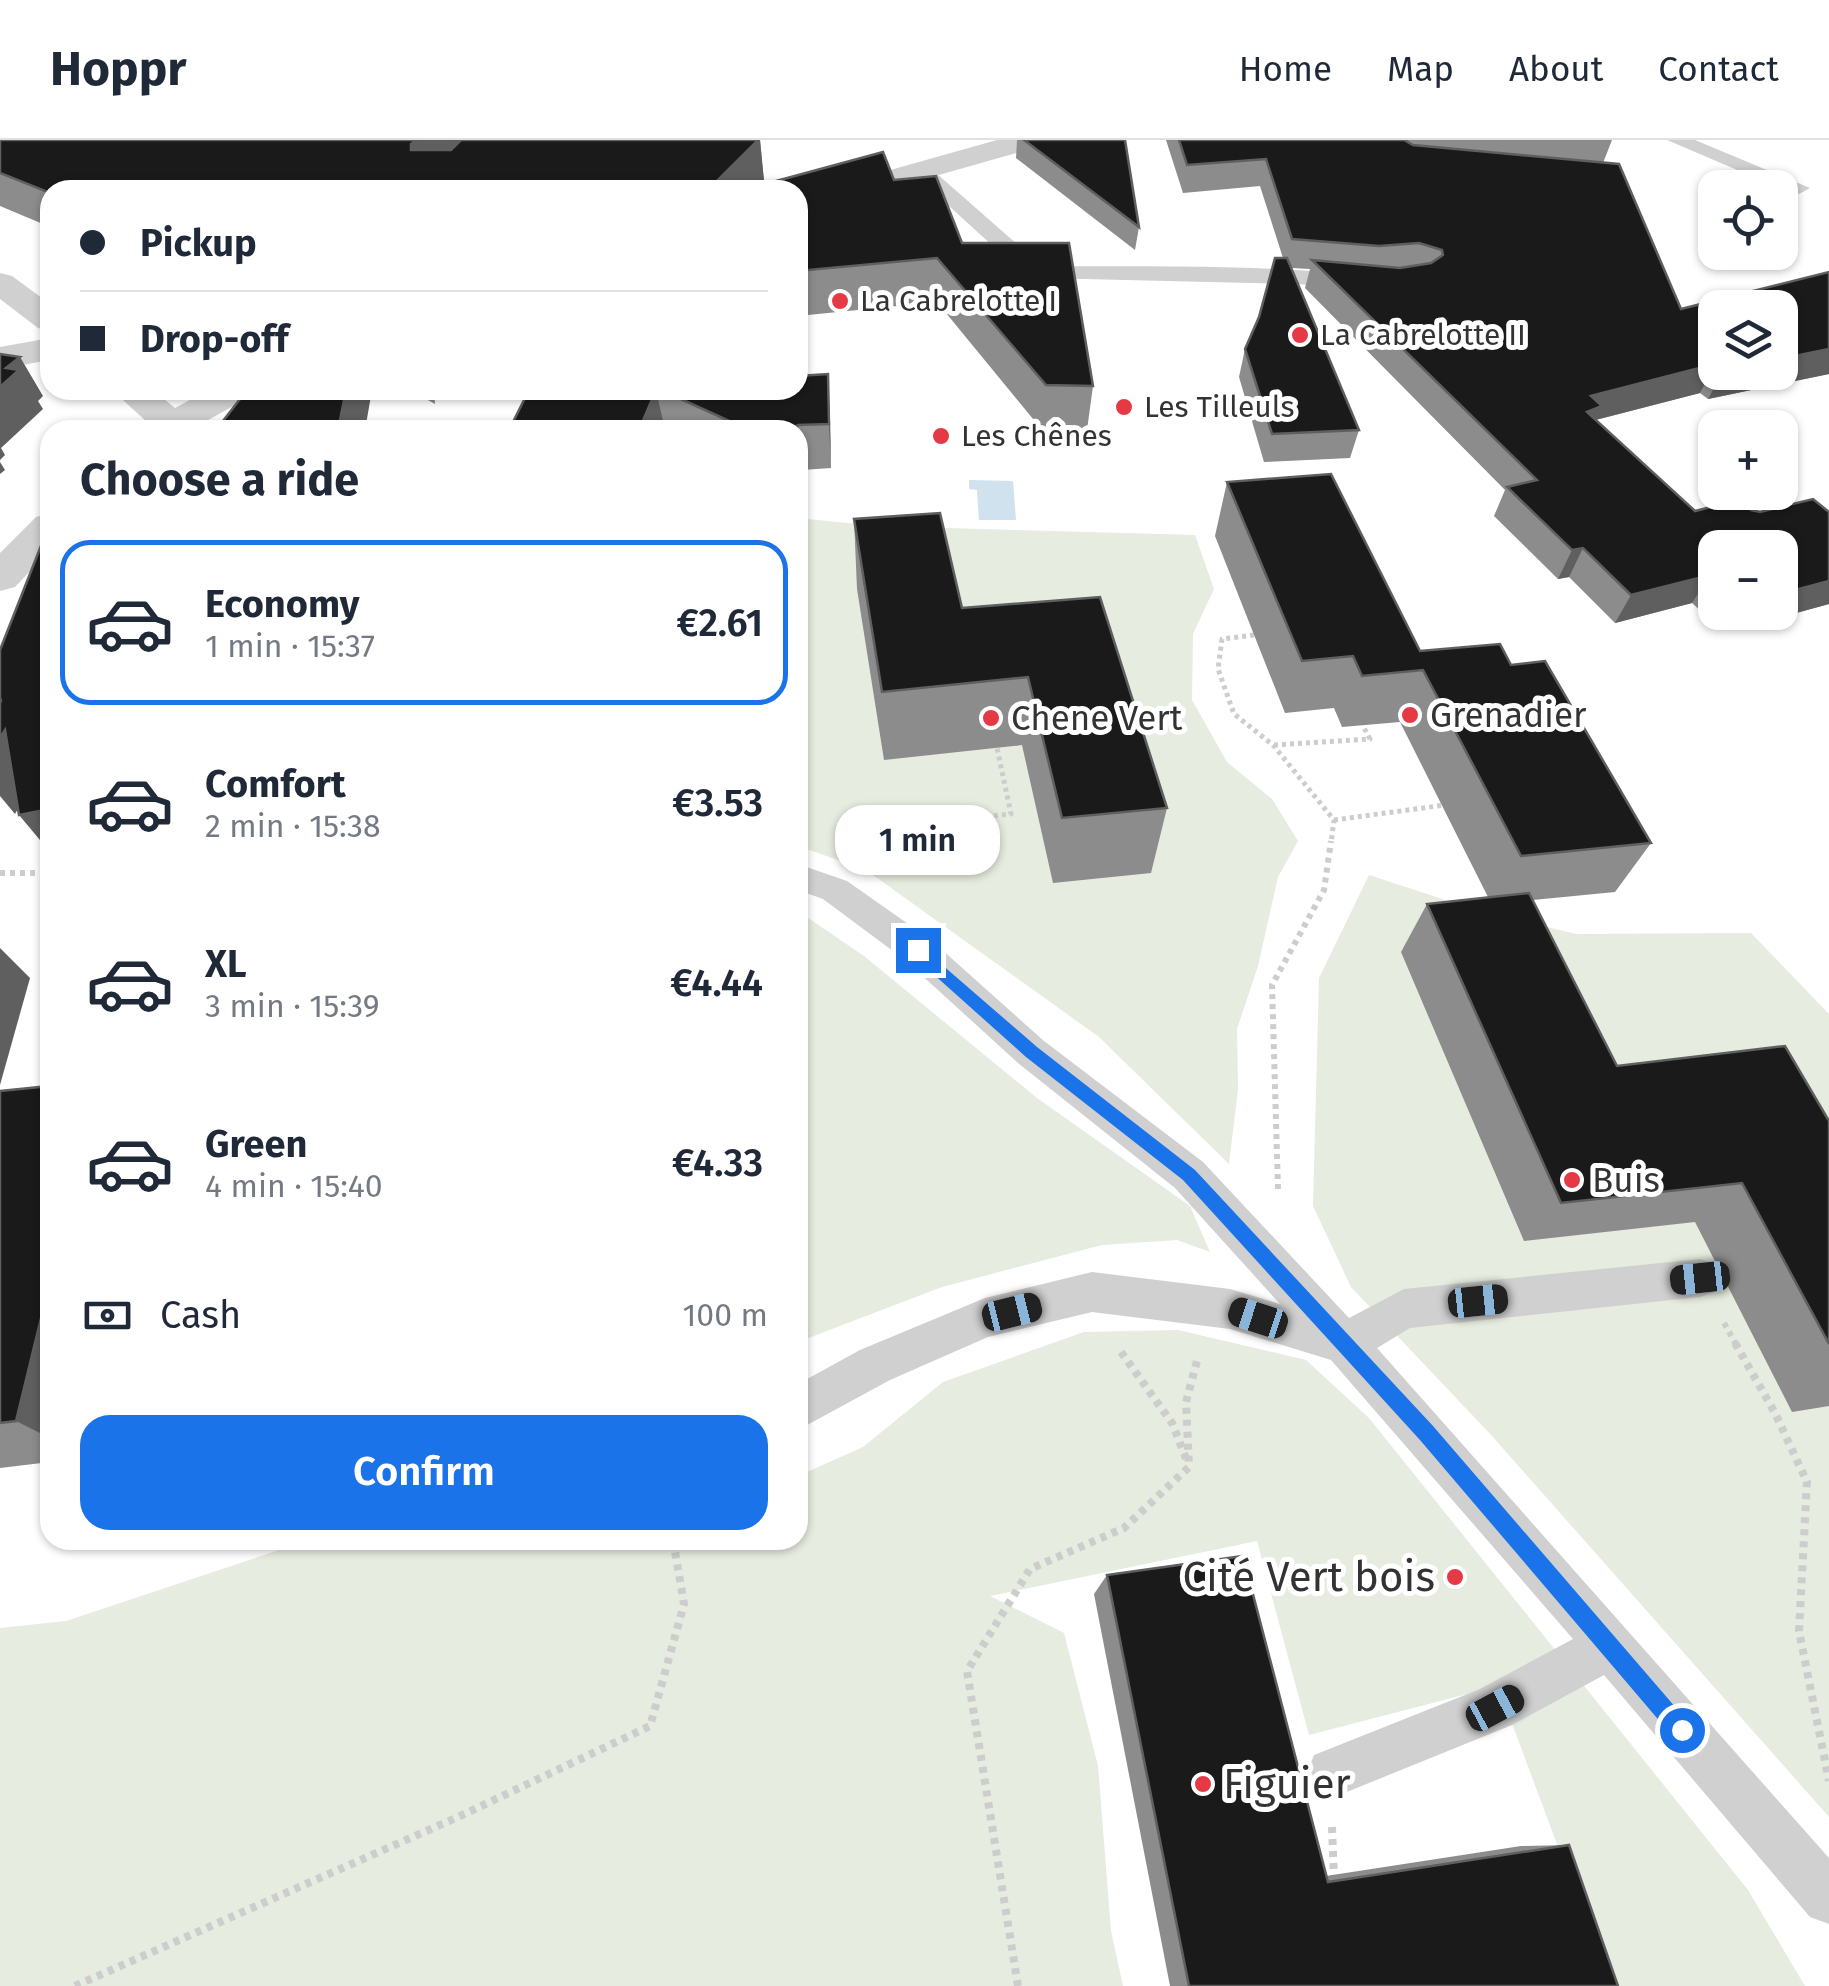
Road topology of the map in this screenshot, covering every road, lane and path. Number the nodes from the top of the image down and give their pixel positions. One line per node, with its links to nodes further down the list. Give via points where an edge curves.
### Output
1 (1030, 140): 3 (street)
2 (1677, 140): 4 (lane)
3 (921, 170): 5 (street); 7 (lane, via 1026,264 1050,274 1298,276)
4 (1799, 188)
5 (808, 203)
6 (0, 283): 8 (street)
7 (1379, 286)
8 (40, 313)
9 (40, 351): 10 (street)
10 (0, 358)
11 (140, 400): 13 (street)
12 (216, 400): 14 (street)
13 (159, 420)
14 (179, 420)
15 (40, 536): 16 (street)
16 (0, 577)
17 (1254, 635): 19 (path, via 1222,638 1218,668 1234,714)
18 (1363, 726): 19 (path, via 1370,739)
19 (1272, 745): 22 (path)
20 (997, 748): 26 (path, via 1011,814 981,817)
21 (1445, 806): 22 (path)
22 (1334, 820): 27 (path, via 1324,890 1272,985)
23 (0, 873): 24 (path)
24 (40, 873)
25 (808, 881): 26 (lane)
26 (834, 890): 31 (lane, via 918,950 1032,1052 1189,1175)
27 (1278, 1198)
28 (1700, 1278): 31 (lane, via 1404,1309); 37 (path, via 1807,1482 1799,1631)
29 (1068, 1298): 30 (lane, via 1092,1292); 32 (lane, via 985,1318); 33 (path, via 1127,1358 1172,1422)
30 (1230, 1309): 31 (lane); 33 (path, via 1205,1329 1186,1402)
31 (1344, 1344): 35 (lane)
32 (808, 1402)
33 (1189, 1466): 42 (path, via 1124,1528 1030,1569 967,1671)
34 (675, 1550): 41 (path, via 684,1604 650,1726)
35 (1608, 1647): 36 (lane, via 1495,1708); 40 (lane)
36 (1332, 1773)
37 (1829, 1781)
38 (1320, 1870): 39 (path, via 1332,1872)
39 (1338, 1892)
40 (1829, 1898)
41 (75, 1986)
42 (1018, 1986)

